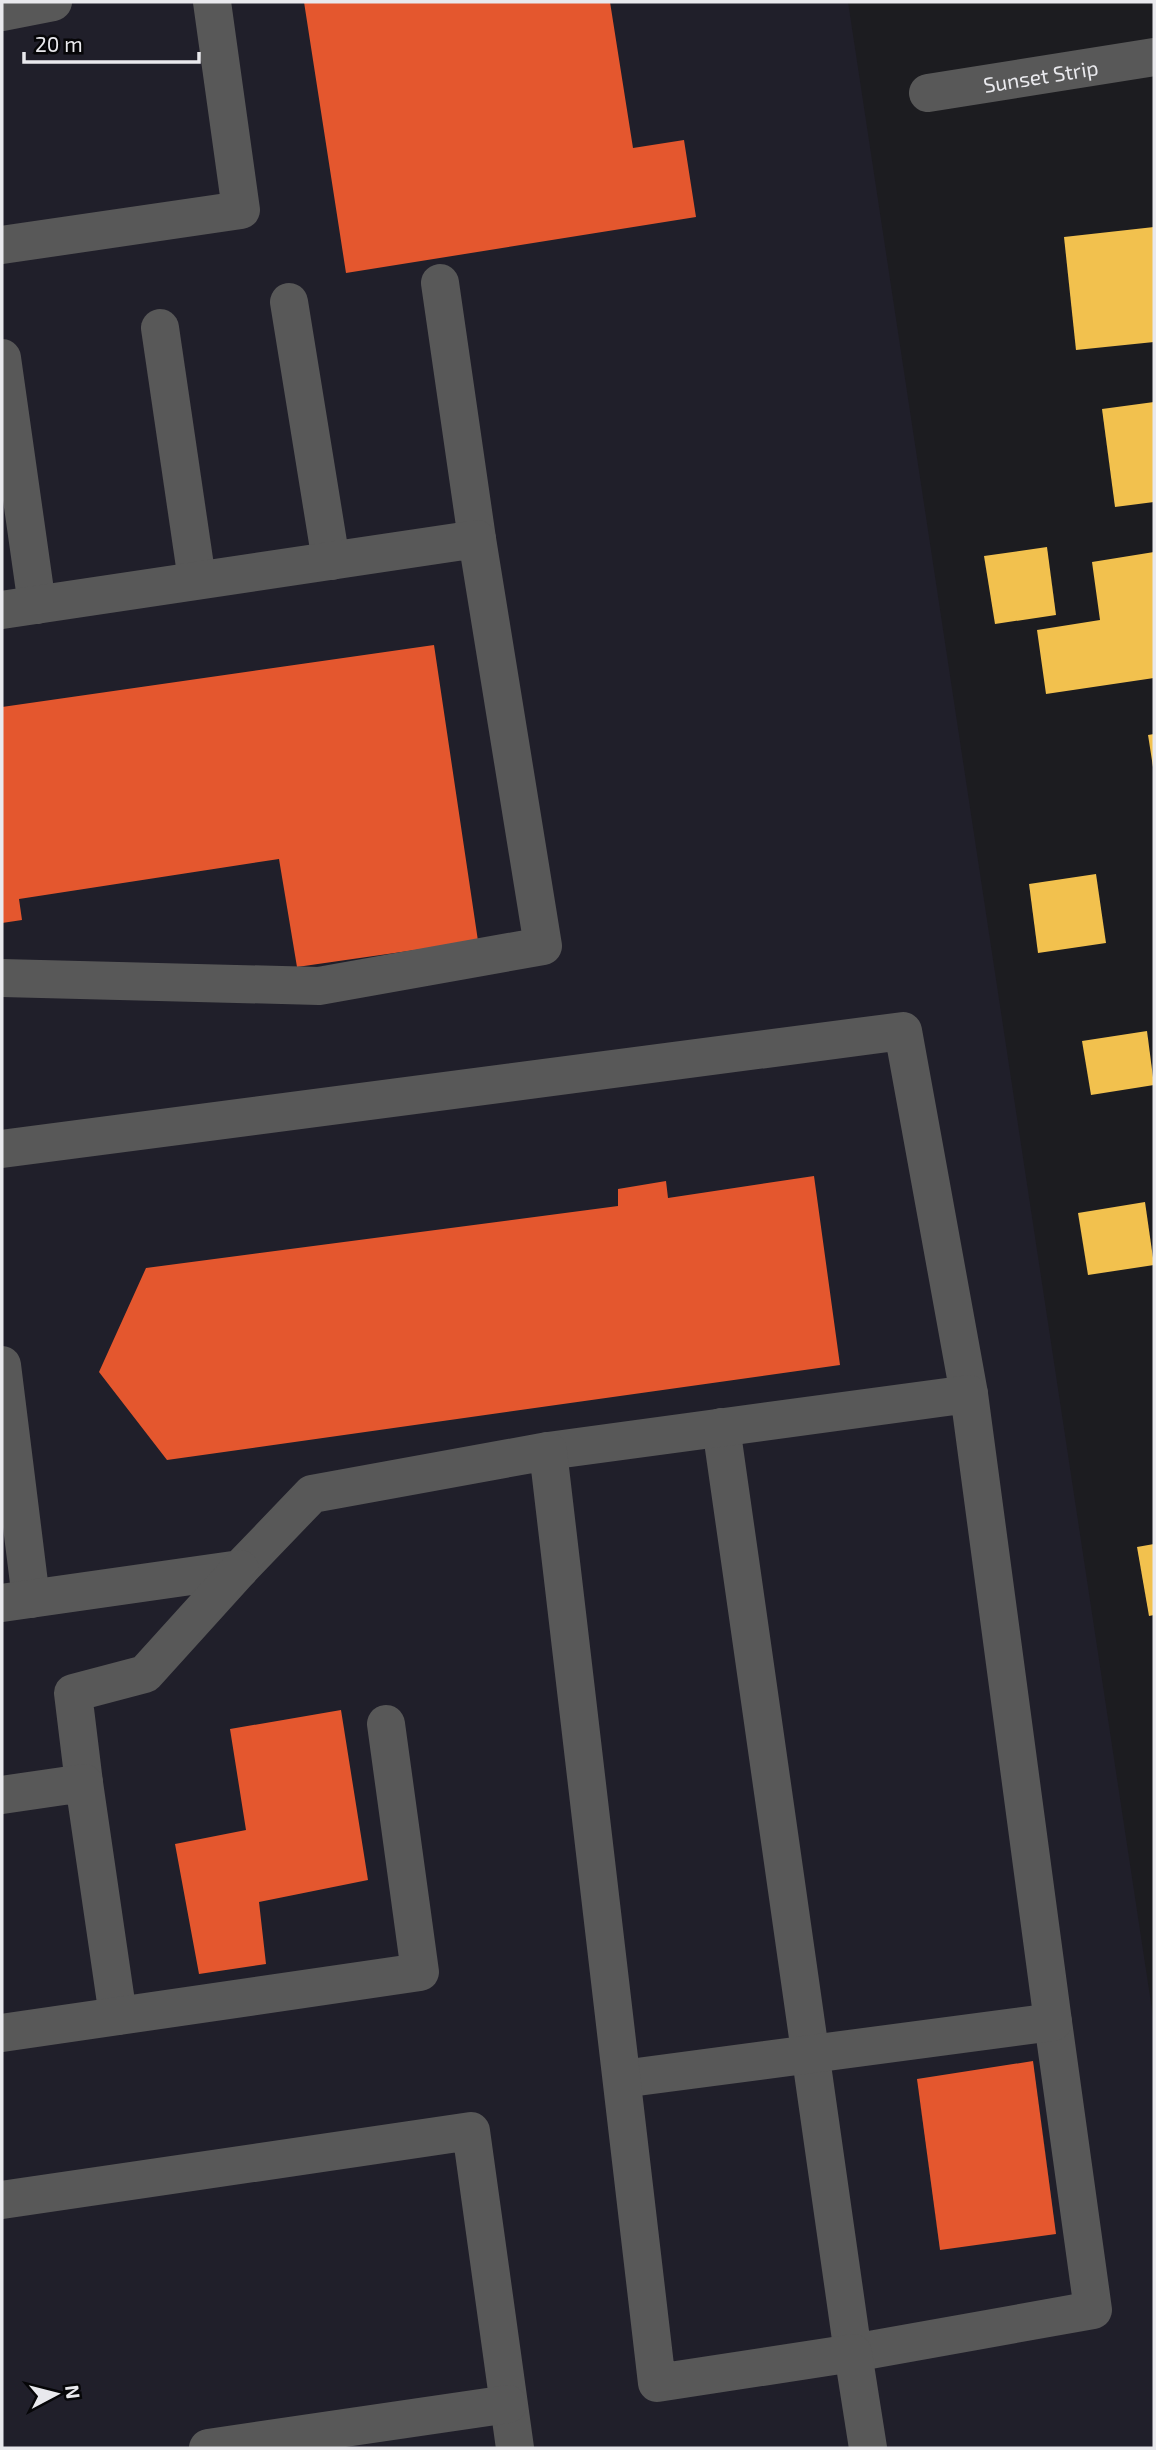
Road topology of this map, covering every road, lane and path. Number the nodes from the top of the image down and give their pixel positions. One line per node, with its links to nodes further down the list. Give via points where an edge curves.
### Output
1 (53, 2): 3 (street)
2 (212, 2): 6 (street, via 241,210)
3 (2, 12)
4 (1154, 57): 5 (street, Sunset Strip)
5 (928, 93)
6 (2, 246)
7 (440, 283): 11 (street)
8 (289, 302): 12 (street)
9 (160, 328): 13 (street)
10 (2, 358): 14 (street)
11 (477, 539): 12 (street); 15 (street, via 543,946 319,986)
12 (331, 561): 13 (street)
13 (197, 580): 14 (street)
14 (19, 607)
15 (2, 978)
16 (2, 1149): 18 (street, via 903,1031)
17 (2, 1365): 22 (street)
18 (969, 1394): 19 (street); 27 (street)
19 (721, 1427): 20 (street); 29 (street)
20 (548, 1451): 21 (street, via 312,1494); 30 (street)
21 (240, 1569): 22 (street); 24 (street, via 145,1674 74,1693)
22 (17, 1601)
23 (386, 1724): 26 (street, via 420,1972)
24 (84, 1783): 25 (street); 26 (street)
25 (2, 1795)
26 (118, 2016): 28 (street)
27 (1053, 2022): 29 (street); 32 (street, via 1093,2310)
28 (2, 2033)
29 (812, 2054): 30 (street); 32 (street)
30 (622, 2079): 32 (street, via 657,2383)
31 (2, 2200): 33 (street, via 471,2131)
32 (853, 2353): 36 (street)
33 (508, 2404): 34 (street); 35 (street)
34 (208, 2448)
35 (514, 2448)
36 (868, 2448)

